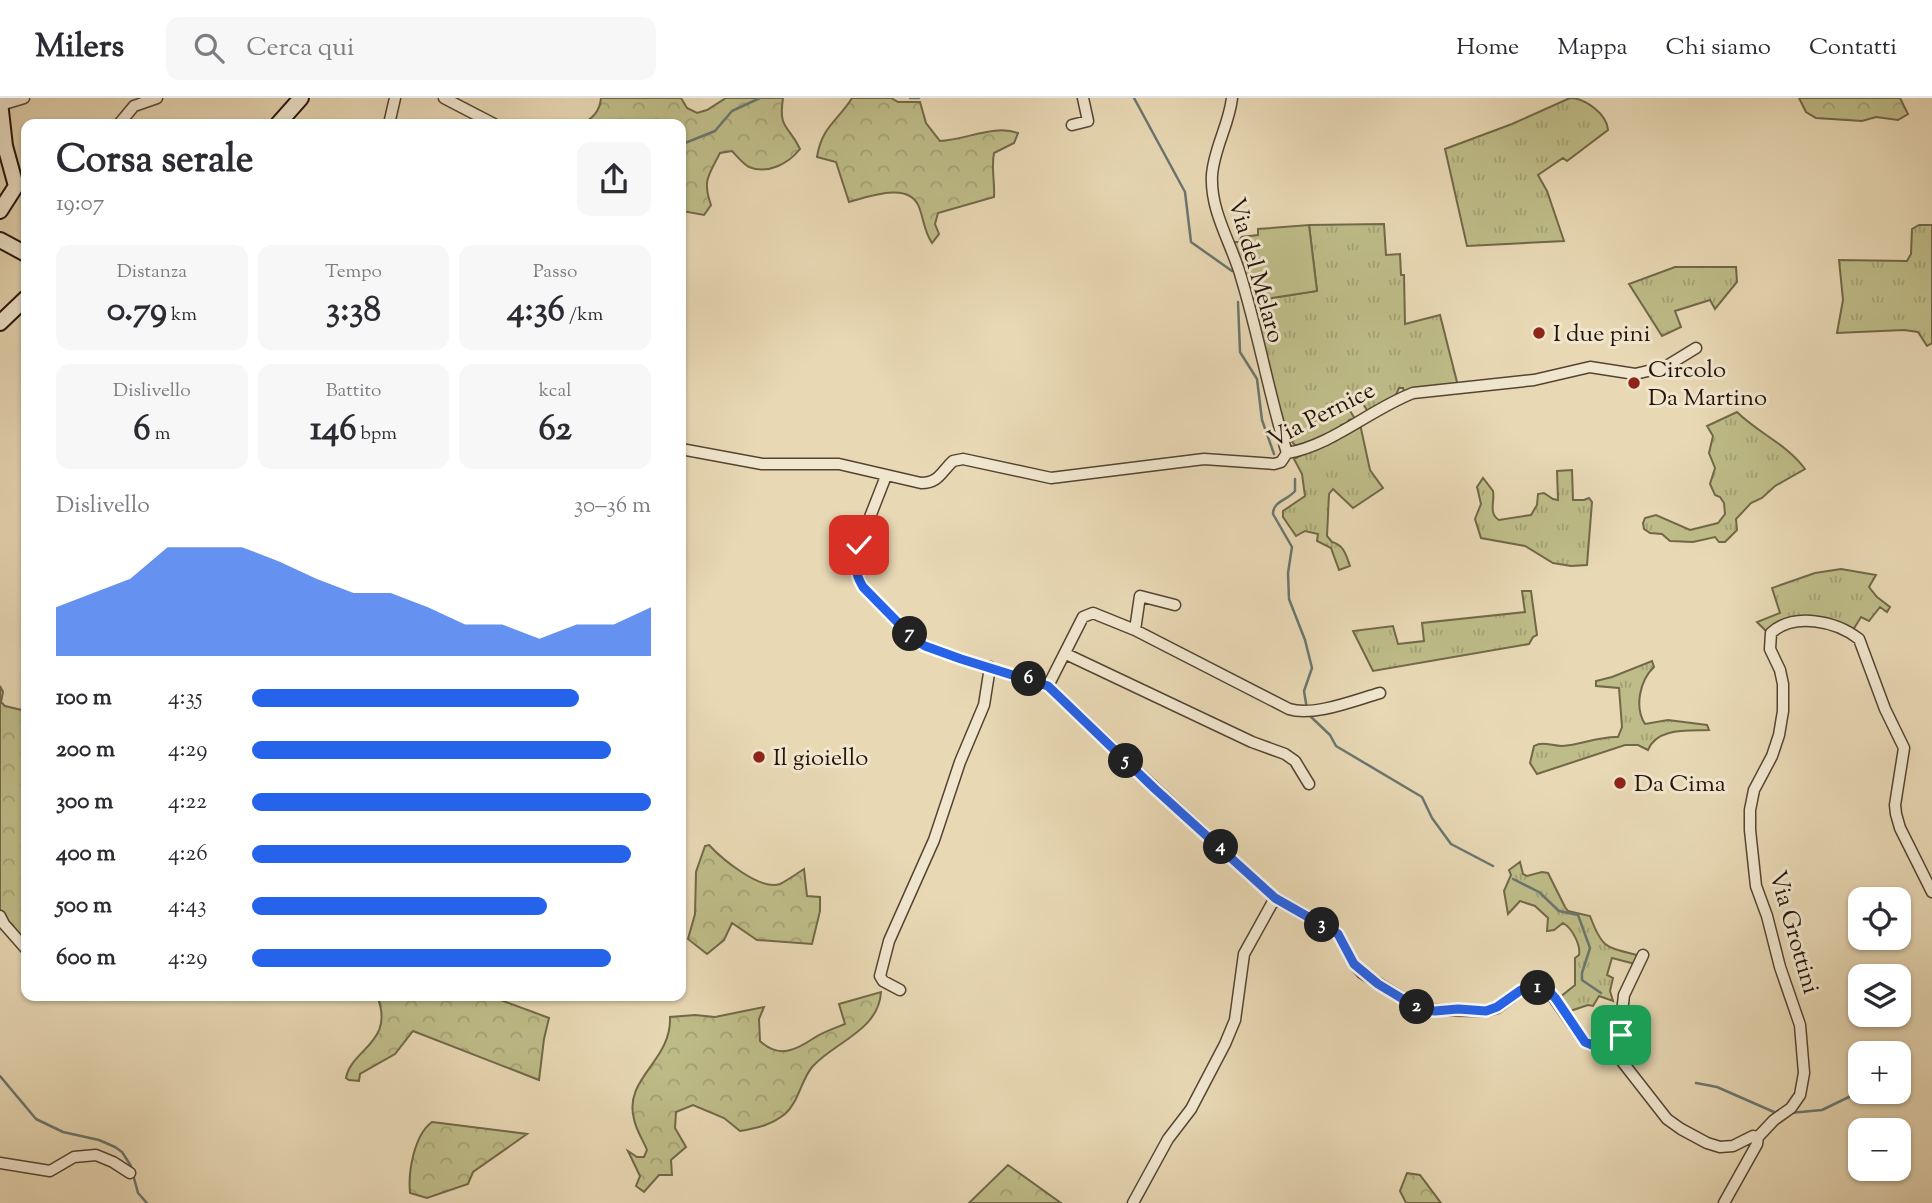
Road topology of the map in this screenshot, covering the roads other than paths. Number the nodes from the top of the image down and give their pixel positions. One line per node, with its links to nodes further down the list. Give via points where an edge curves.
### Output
1 (24, 98): 8 (street)
2 (157, 98): 9 (street, via 134,106)
3 (302, 98): 10 (street)
4 (395, 98): 11 (street)
5 (444, 98): 12 (street)
6 (1083, 98): 13 (street, via 1088,121)
7 (1233, 98): 21 (street, Via del Melaro, via 1215,157 1213,189 1221,226 1250,306)
8 (0, 104): 14 (street, via 16,186)
9 (122, 119)
10 (283, 119)
11 (390, 119)
12 (484, 119)
13 (1072, 125)
14 (0, 211)
15 (0, 240): 16 (street)
16 (21, 251)
17 (21, 303): 18 (street)
18 (0, 323)
19 (1696, 348): 21 (street, Via Pernice, via 1665,367 1635,374 1590,367 1534,380 1413,393)
20 (686, 450): 22 (street, Via Pernice, via 762,464 839,464)
21 (1286, 456): 22 (street, Via Pernice, via 1274,464 1183,460 1051,478 963,459 953,461 930,483)
22 (886, 476): 26 (street, via 859,545 858,578 915,640)
23 (1175, 605): 24 (street, via 1139,596)
24 (1135, 630): 25 (street, via 1087,613); 28 (street, via 1298,712)
25 (1066, 654): 27 (street); 29 (street, via 1284,754 1295,761)
26 (990, 667): 27 (street); 35 (street, via 984,705 934,840 889,941 880,976)
27 (1048, 686): 31 (street)
28 (1380, 693)
29 (1309, 784)
30 (1932, 892): 37 (street, Via Grottini, via 1896,814 1904,748 1859,639 1816,622 1780,624 1771,633 1770,649 1783,684 1783,711 1772,756 1755,790 1750,830 1756,886 1800,1025 1804,1073 1800,1095 1791,1108)
31 (1275, 898): 36 (street, via 1338,934 1362,973 1421,1010 1486,1011 1521,990 1542,988 1556,999 1585,1042); 40 (street, via 1244,954 1235,1020 1225,1044)
32 (0, 916): 33 (street)
33 (21, 943)
34 (1643, 955): 36 (street, via 1624,995)
35 (900, 990)
36 (1617, 1055): 37 (street, via 1667,1119 1681,1129 1720,1147)
37 (1758, 1137): 41 (street)
38 (0, 1163): 39 (street, via 50,1171 74,1157 96,1156)
39 (130, 1173)
40 (1133, 1203)
41 (1724, 1203)

